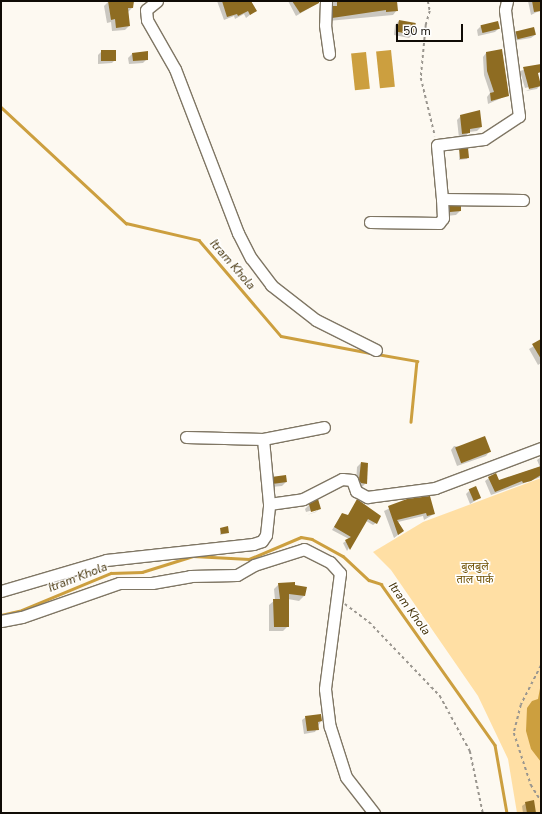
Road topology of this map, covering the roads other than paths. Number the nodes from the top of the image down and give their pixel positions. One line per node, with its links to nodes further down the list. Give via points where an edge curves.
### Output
1 (157, 1): 8 (street, via 146,10 147,20 175,69 238,233 251,258 271,285 316,320)
2 (326, 1): 4 (street, via 325,25)
3 (507, 1): 5 (street, via 505,10 519,116 484,139 437,145)
4 (329, 54)
5 (442, 199): 6 (street); 7 (street, via 443,218 439,223)
6 (523, 200)
7 (370, 222)
8 (376, 350)
9 (324, 427): 11 (street)
10 (186, 437): 11 (street)
11 (263, 439): 13 (street)
12 (541, 448): 13 (street, via 435,488 367,497 356,491 352,480 342,479 303,499)
13 (269, 504): 14 (street, via 266,535 253,544 106,560)
14 (1, 590)
15 (1, 621): 16 (street, via 22,617 119,583 152,583 190,576 237,575 254,566 304,549 330,562 340,572 325,689 330,727 346,777)
16 (374, 813)

